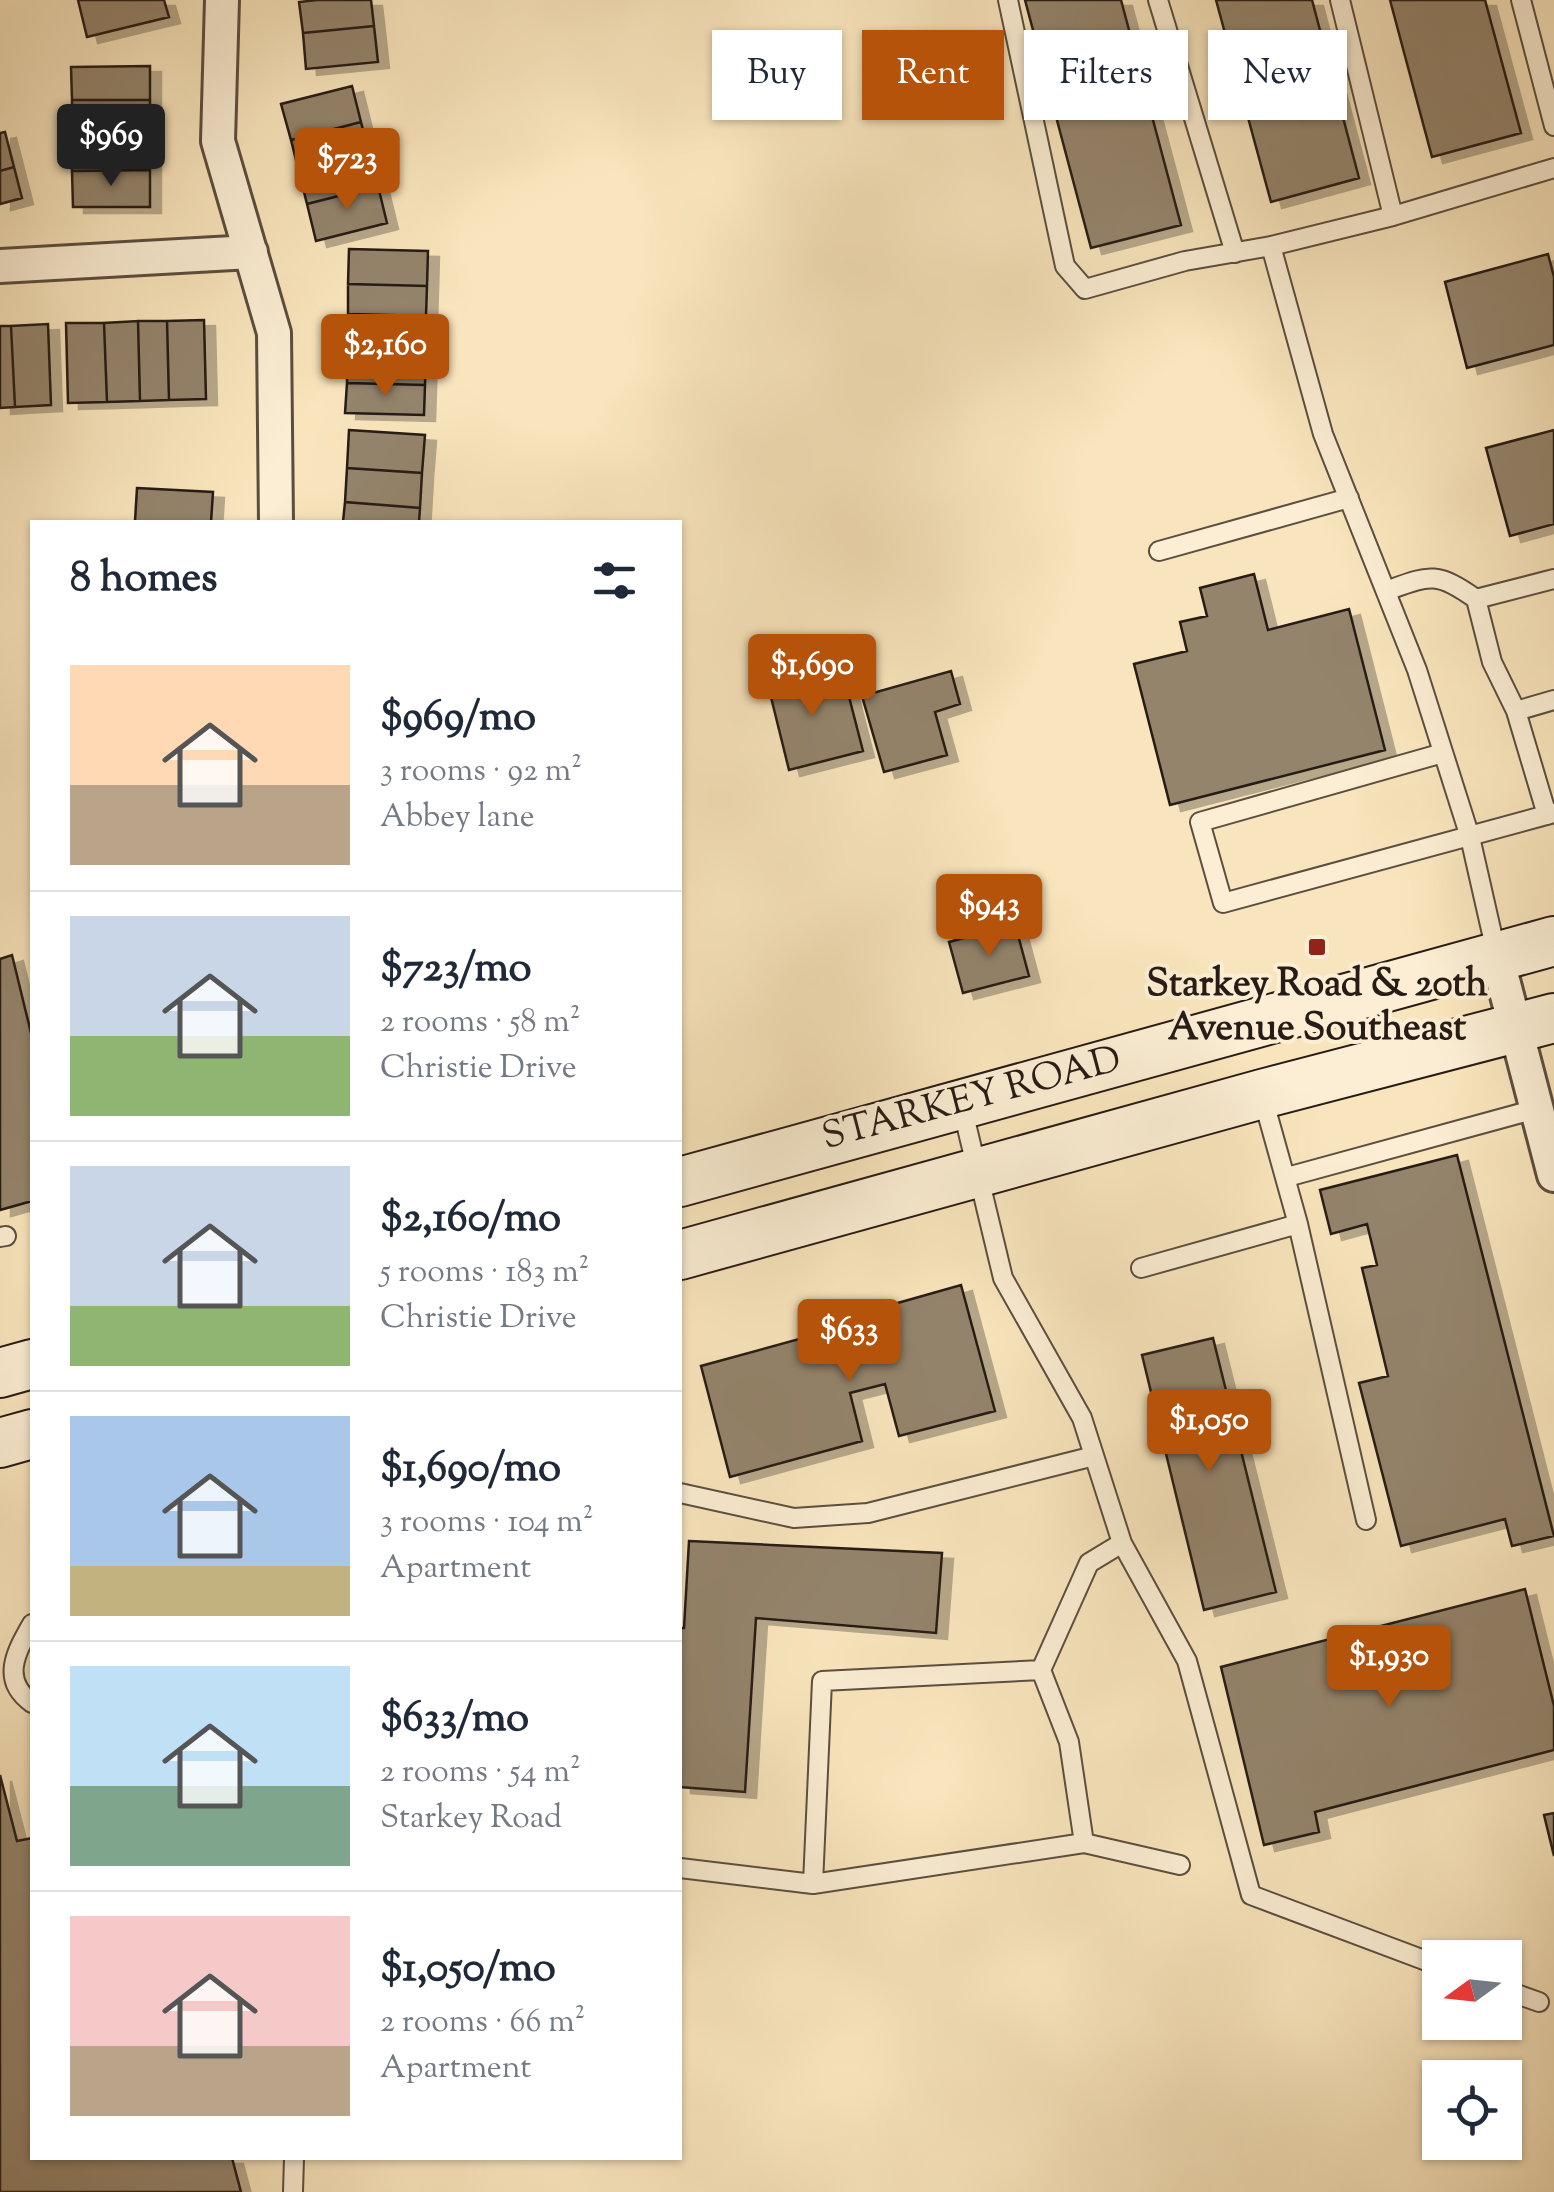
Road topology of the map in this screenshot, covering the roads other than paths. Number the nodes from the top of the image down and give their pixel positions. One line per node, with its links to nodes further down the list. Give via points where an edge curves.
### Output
1 (222, 0): 10 (street, via 218,141)
2 (1008, 0): 11 (lane, via 1065,266 1085,289)
3 (1158, 0): 11 (lane)
4 (1340, 0): 8 (lane)
5 (1521, 0): 6 (lane)
6 (1554, 126)
7 (1554, 168): 8 (lane)
8 (1394, 216): 9 (lane)
9 (1271, 246): 11 (lane); 13 (lane, via 1323,434)
10 (250, 252): 12 (street); 14 (street, via 274,333)
11 (1235, 253)
12 (0, 266)
13 (1349, 498): 15 (lane); 17 (lane)
14 (276, 520)
15 (1159, 551)
16 (1554, 579): 18 (lane)
17 (1386, 591): 18 (lane, via 1423,577 1449,580); 21 (lane)
18 (1476, 599): 20 (lane, via 1492,662)
19 (1554, 700): 20 (lane)
20 (1516, 711): 22 (lane)
21 (1444, 753): 23 (lane); 23 (lane, via 1200,822 1223,903)
22 (1550, 814): 23 (lane)
23 (1470, 837): 25 (lane)
24 (1554, 941): 25 (main road, STARKEY ROAD)
25 (1497, 956): 26 (street); 28 (main road, STARKEY ROAD)
26 (1536, 1023): 27 (main road, STARKEY ROAD); 29 (street)
27 (1262, 1094): 30 (main road, STARKEY ROAD); 32 (lane)
28 (961, 1102): 30 (lane); 33 (main road, STARKEY ROAD)
29 (1536, 1109): 31 (street); 32 (lane)
30 (978, 1173): 35 (main road, STARKEY ROAD); 41 (lane, via 1003,1278 1082,1418)
31 (1554, 1175)
32 (1287, 1178): 34 (lane)
33 (682, 1181)
34 (1298, 1224): 36 (lane); 43 (lane)
35 (682, 1254)
36 (1141, 1268)
37 (30, 1365): 38 (main road)
38 (0, 1374)
39 (30, 1435): 40 (main road)
40 (0, 1443)
41 (1094, 1456): 42 (lane, via 868,1514 794,1518); 44 (lane)
42 (682, 1492)
43 (1366, 1520)
44 (1122, 1543): 46 (lane, via 1090,1564); 52 (lane, via 1187,1660 1251,1895)
45 (30, 1628): 47 (lane, via 10,1663 11,1677)
46 (1041, 1670): 48 (lane, via 1069,1742); 51 (lane, via 822,1680)
47 (30, 1701)
48 (1084, 1844): 49 (lane); 51 (lane)
49 (1180, 1865)
50 (682, 1868): 51 (lane)
51 (813, 1884)
52 (1422, 1959)
53 (1522, 1996): 54 (lane)
54 (1538, 2002)
55 (294, 2160): 56 (lane)
56 (293, 2192)

